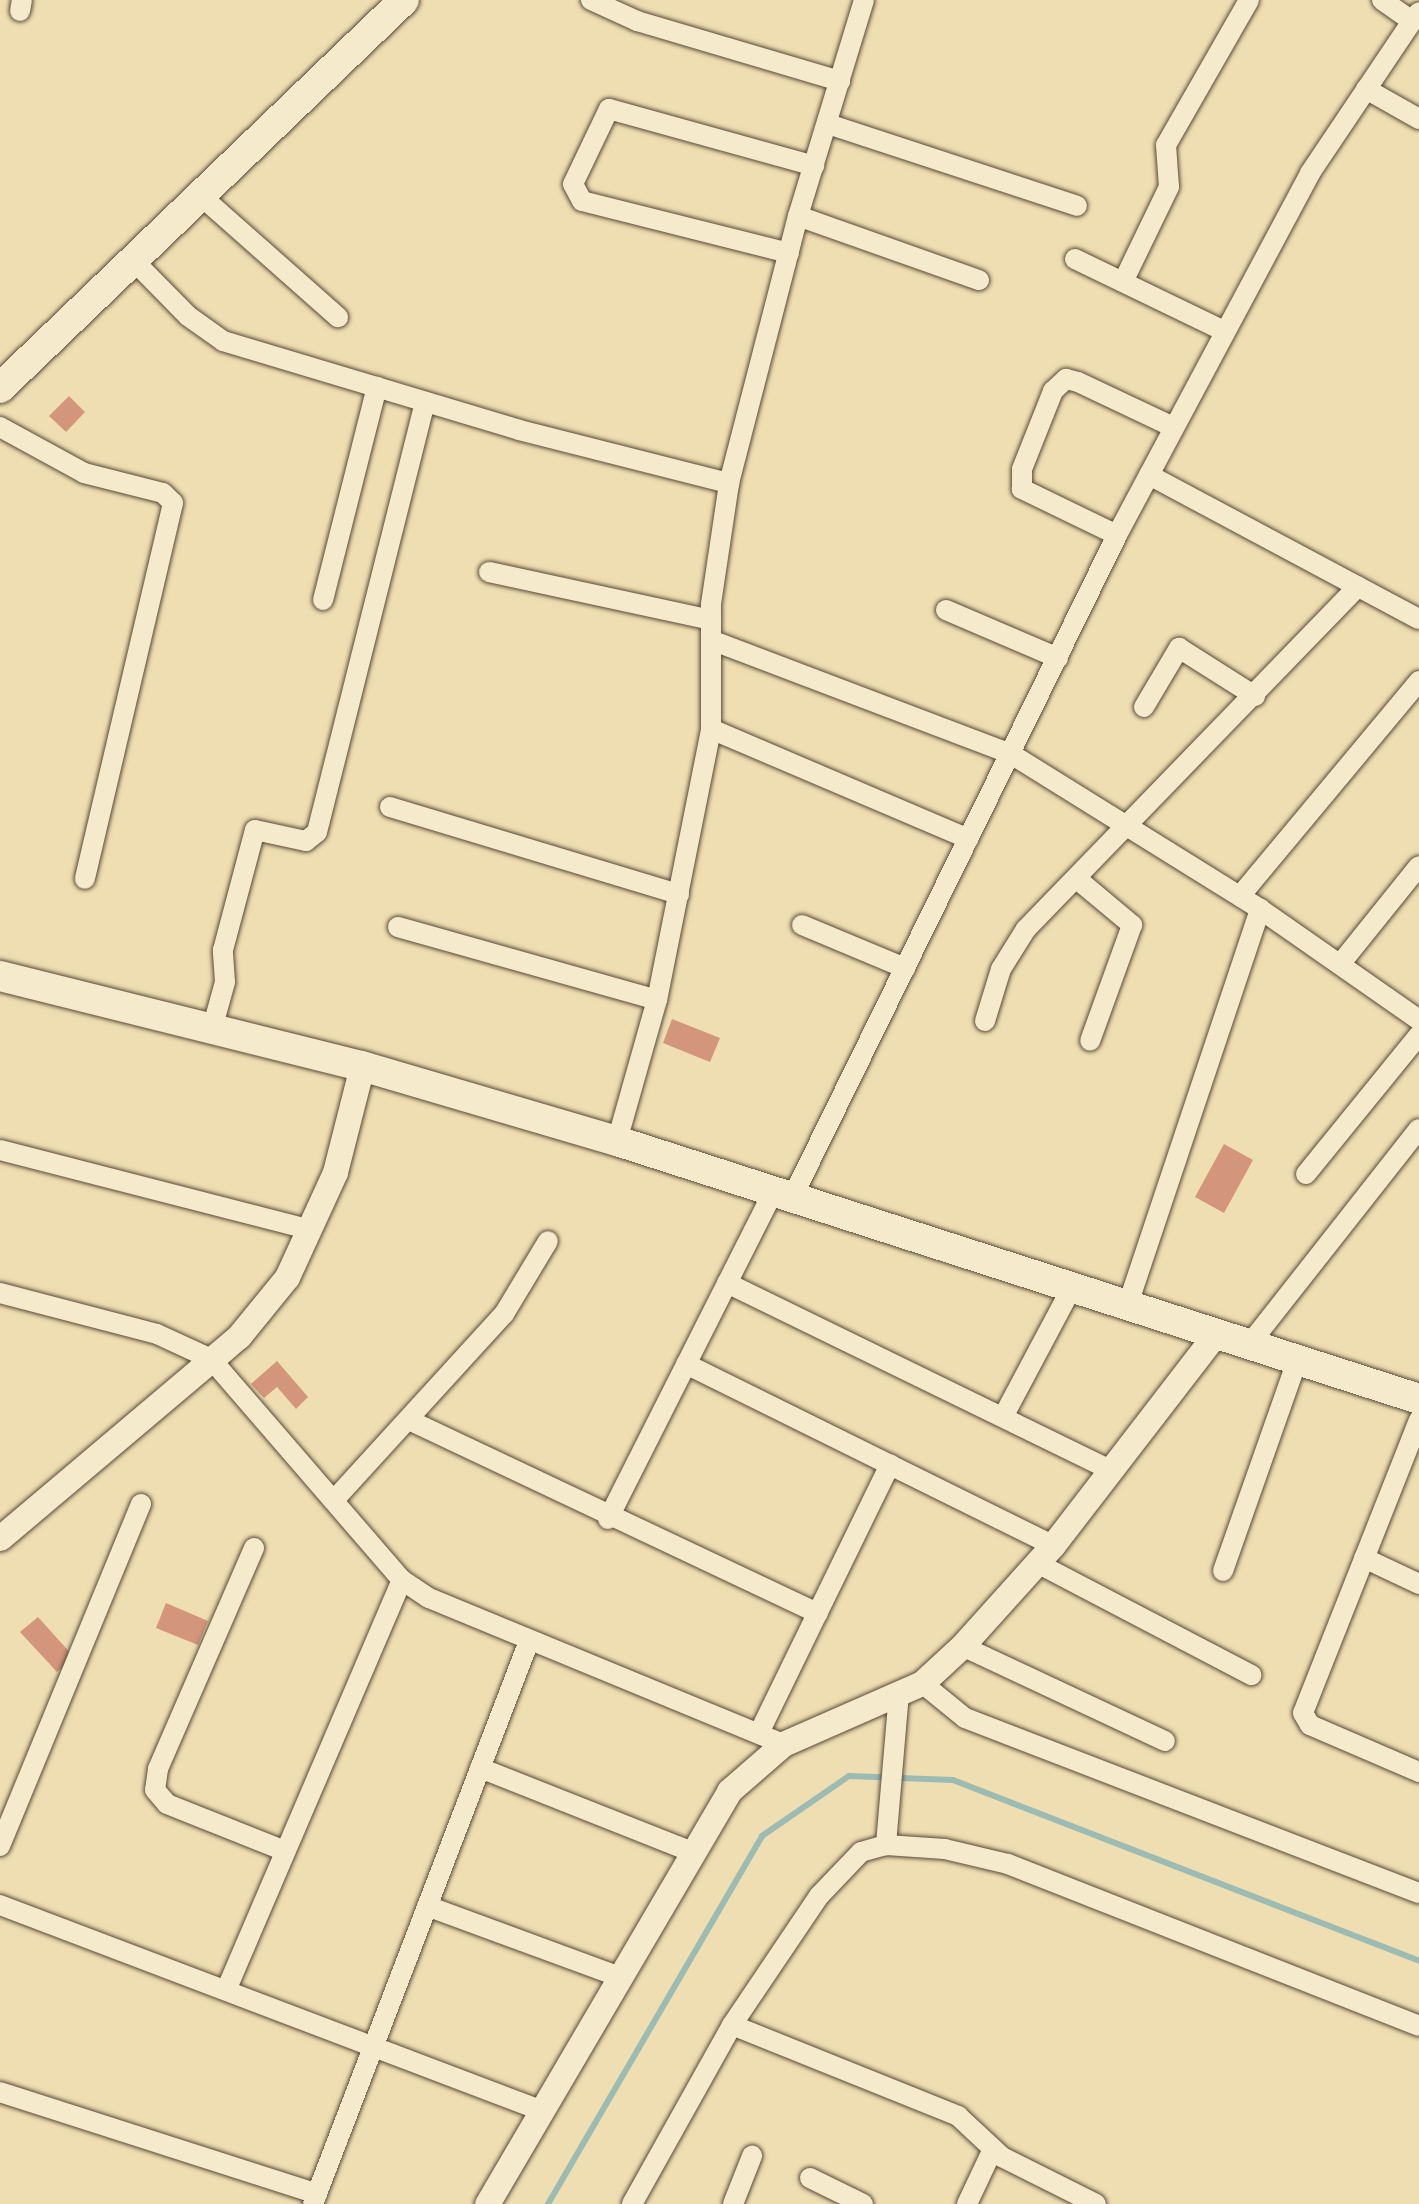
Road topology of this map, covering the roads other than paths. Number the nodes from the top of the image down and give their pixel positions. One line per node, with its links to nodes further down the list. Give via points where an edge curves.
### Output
1 (404, 0): 12 (main road)
2 (591, 0): 7 (street, via 637,21)
3 (864, 0): 7 (street)
4 (1249, 0): 19 (street, via 1166,145 1170,187)
5 (1382, 0): 6 (street)
6 (1416, 16): 8 (street)
7 (840, 82): 10 (street)
8 (1366, 89): 9 (street); 21 (street, via 1310,173)
9 (1419, 119)
10 (828, 124): 11 (street); 13 (street)
11 (814, 166): 14 (street); 15 (street, via 609,108 573,184 582,201)
12 (201, 196): 17 (main road); 20 (street)
13 (1077, 206)
14 (798, 216): 15 (street); 18 (street)
15 (789, 253): 28 (street)
16 (1075, 259): 19 (street)
17 (134, 260): 22 (street, via 188,316 223,341); 23 (main road)
18 (979, 280)
19 (1123, 282): 21 (street)
20 (338, 317)
21 (1224, 331): 26 (street)
22 (376, 387): 24 (street); 32 (street)
23 (0, 388)
24 (425, 402): 28 (street); 59 (street, via 317,832 306,842 255,830 223,950 225,982)
25 (0, 427): 46 (street, via 84,473 173,502)
26 (1173, 427): 27 (street); 29 (street, via 1078,382 1066,380 1053,391 1022,469 1022,489)
27 (1149, 475): 29 (street); 31 (street)
28 (729, 483): 35 (street)
29 (1116, 535): 36 (street)
30 (489, 572): 35 (street)
31 (1358, 586): 34 (street); 38 (street)
32 (323, 600)
33 (946, 610): 36 (street)
34 (1419, 619)
35 (711, 630): 40 (street); 41 (street)
36 (1058, 658): 41 (street)
37 (1419, 681): 49 (street)
38 (1255, 696): 39 (street, via 1179,648); 43 (street)
39 (1144, 707)
40 (710, 730): 44 (street); 48 (street)
41 (1011, 754): 43 (street); 44 (street)
42 (390, 807): 48 (street)
43 (1132, 826): 47 (street); 49 (street)
44 (969, 838): 54 (street)
45 (1419, 866): 53 (street)
46 (86, 879)
47 (1077, 880): 58 (street, via 1012,947); 61 (street, via 1132,926)
48 (679, 894): 56 (street)
49 (1240, 896): 50 (street)
50 (1260, 909): 53 (street); 73 (street)
51 (802, 925): 54 (street)
52 (398, 928): 56 (street)
53 (1341, 963): 57 (street)
54 (906, 968): 67 (street)
55 (0, 976): 59 (main road)
56 (657, 1000): 64 (street)
57 (1419, 1020)
58 (985, 1021)
59 (212, 1029): 62 (main road)
60 (1419, 1035): 66 (street)
61 (1090, 1041)
62 (362, 1066): 64 (main road); 68 (street, via 335,1172)
63 (1419, 1129): 75 (street)
64 (617, 1141): 67 (main road)
65 (0, 1150): 68 (street)
66 (1306, 1174)
67 (782, 1198): 70 (street); 71 (main road)
68 (312, 1230): 76 (street, via 287,1278)
69 (548, 1241): 82 (street, via 512,1304)
70 (728, 1283): 78 (street); 80 (street)
71 (1071, 1289): 73 (main road); 80 (street)
72 (0, 1293): 76 (street, via 157,1334)
73 (1127, 1307): 74 (main road)
74 (1215, 1335): 75 (main road); 84 (street)
75 (1248, 1346): 77 (main road)
76 (212, 1359): 85 (street); 88 (street)
77 (1296, 1361): 79 (main road); 92 (street)
78 (686, 1364): 83 (street); 87 (street)
79 (1419, 1399)
80 (1002, 1417): 84 (street)
81 (1419, 1420): 91 (street)
82 (410, 1422): 85 (street); 87 (street)
83 (890, 1464): 90 (street); 95 (street)
84 (1112, 1470): 90 (street)
85 (334, 1500): 93 (street)
86 (141, 1504): 106 (street)
87 (608, 1519): 95 (street)
88 (0, 1538)
89 (254, 1548): 107 (street, via 158,1769 156,1790 167,1804)
90 (1045, 1554): 97 (street); 98 (street)
91 (1364, 1558): 94 (street); 104 (street, via 1303,1718)
92 (1223, 1571)
93 (402, 1580): 96 (street); 107 (street)
94 (1419, 1584)
95 (818, 1613): 100 (street)
96 (529, 1641): 100 (street); 103 (street)
97 (962, 1646): 99 (street); 101 (street)
98 (1251, 1674)
99 (910, 1688): 102 (street); 105 (street, via 898,1723); 109 (street, via 965,1718)
100 (759, 1734): 102 (street)
101 (1165, 1742)
102 (783, 1744): 108 (street, via 729,1791)
103 (480, 1768): 108 (street); 111 (street)
104 (1419, 1772)
105 (886, 1845): 114 (street, via 861,1852 841,1869); 115 (street, via 1008,1864)
106 (0, 1846)
107 (285, 1851): 113 (street)
108 (690, 1851): 112 (street)
109 (1419, 1892)
110 (0, 1905): 113 (street)
111 (428, 1906): 112 (street); 116 (street)
112 (620, 1977): 118 (street)
113 (228, 1988): 116 (street)
114 (732, 2025): 119 (street, via 958,2116); 124 (street)
115 (1419, 2026)
116 (374, 2044): 118 (street); 122 (street)
117 (0, 2092): 122 (street)
118 (540, 2110): 123 (street)
119 (993, 2149): 127 (street); 128 (street)
120 (752, 2156): 125 (street)
121 (810, 2178): 126 (street)
122 (315, 2199)
123 (487, 2204)
124 (632, 2204)
125 (733, 2204)
126 (863, 2204)
127 (967, 2204)
128 (1096, 2204)

